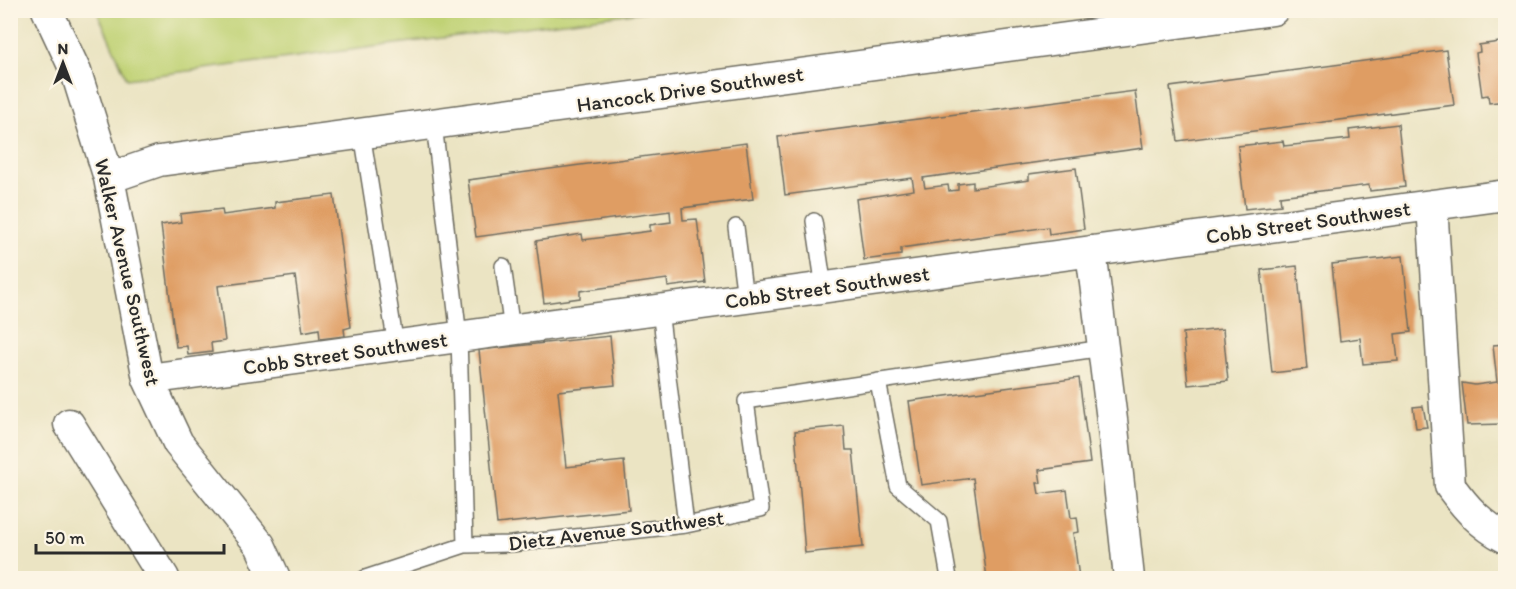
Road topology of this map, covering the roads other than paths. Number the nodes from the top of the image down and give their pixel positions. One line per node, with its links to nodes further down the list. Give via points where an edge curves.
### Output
1 (47, 10): 5 (street, Walker Avenue Southwest, via 76,72)
2 (1273, 10): 3 (street, Hancock Drive Southwest)
3 (434, 124): 4 (street, Hancock Drive Southwest); 16 (lane)
4 (362, 133): 5 (street, Hancock Drive Southwest, via 159,160); 17 (lane)
5 (109, 178): 19 (street, Walker Avenue Southwest)
6 (1506, 195): 7 (street, Cobb Street Southwest)
7 (1432, 205): 10 (street, Cobb Street Southwest); 23 (street, via 1450,486 1467,510)
8 (814, 221): 12 (lane)
9 (736, 227): 13 (lane)
10 (1091, 252): 12 (street, Cobb Street Southwest); 18 (street)
11 (503, 266): 15 (lane)
12 (824, 288): 13 (street, Cobb Street Southwest)
13 (745, 298): 14 (street, Cobb Street Southwest)
14 (660, 310): 15 (street, Cobb Street Southwest); 22 (lane)
15 (512, 330): 16 (street, Cobb Street Southwest)
16 (459, 337): 17 (street, Cobb Street Southwest); 24 (lane)
17 (396, 346): 19 (street, Cobb Street Southwest)
18 (1103, 348): 20 (lane, Dietz Avenue Southwest); 29 (street)
19 (148, 379): 26 (street, Walker Avenue Southwest, via 178,442 260,545)
20 (878, 381): 22 (lane, Dietz Avenue Southwest, via 746,401 761,509); 28 (lane, via 898,486 939,521)
21 (69, 424): 25 (street)
22 (686, 525): 24 (lane, Dietz Avenue Southwest, via 511,544)
23 (1506, 538)
24 (465, 545): 27 (lane, Dietz Avenue Southwest)
25 (164, 579)
26 (275, 579)
27 (364, 579)
28 (949, 579)
29 (1129, 579)

